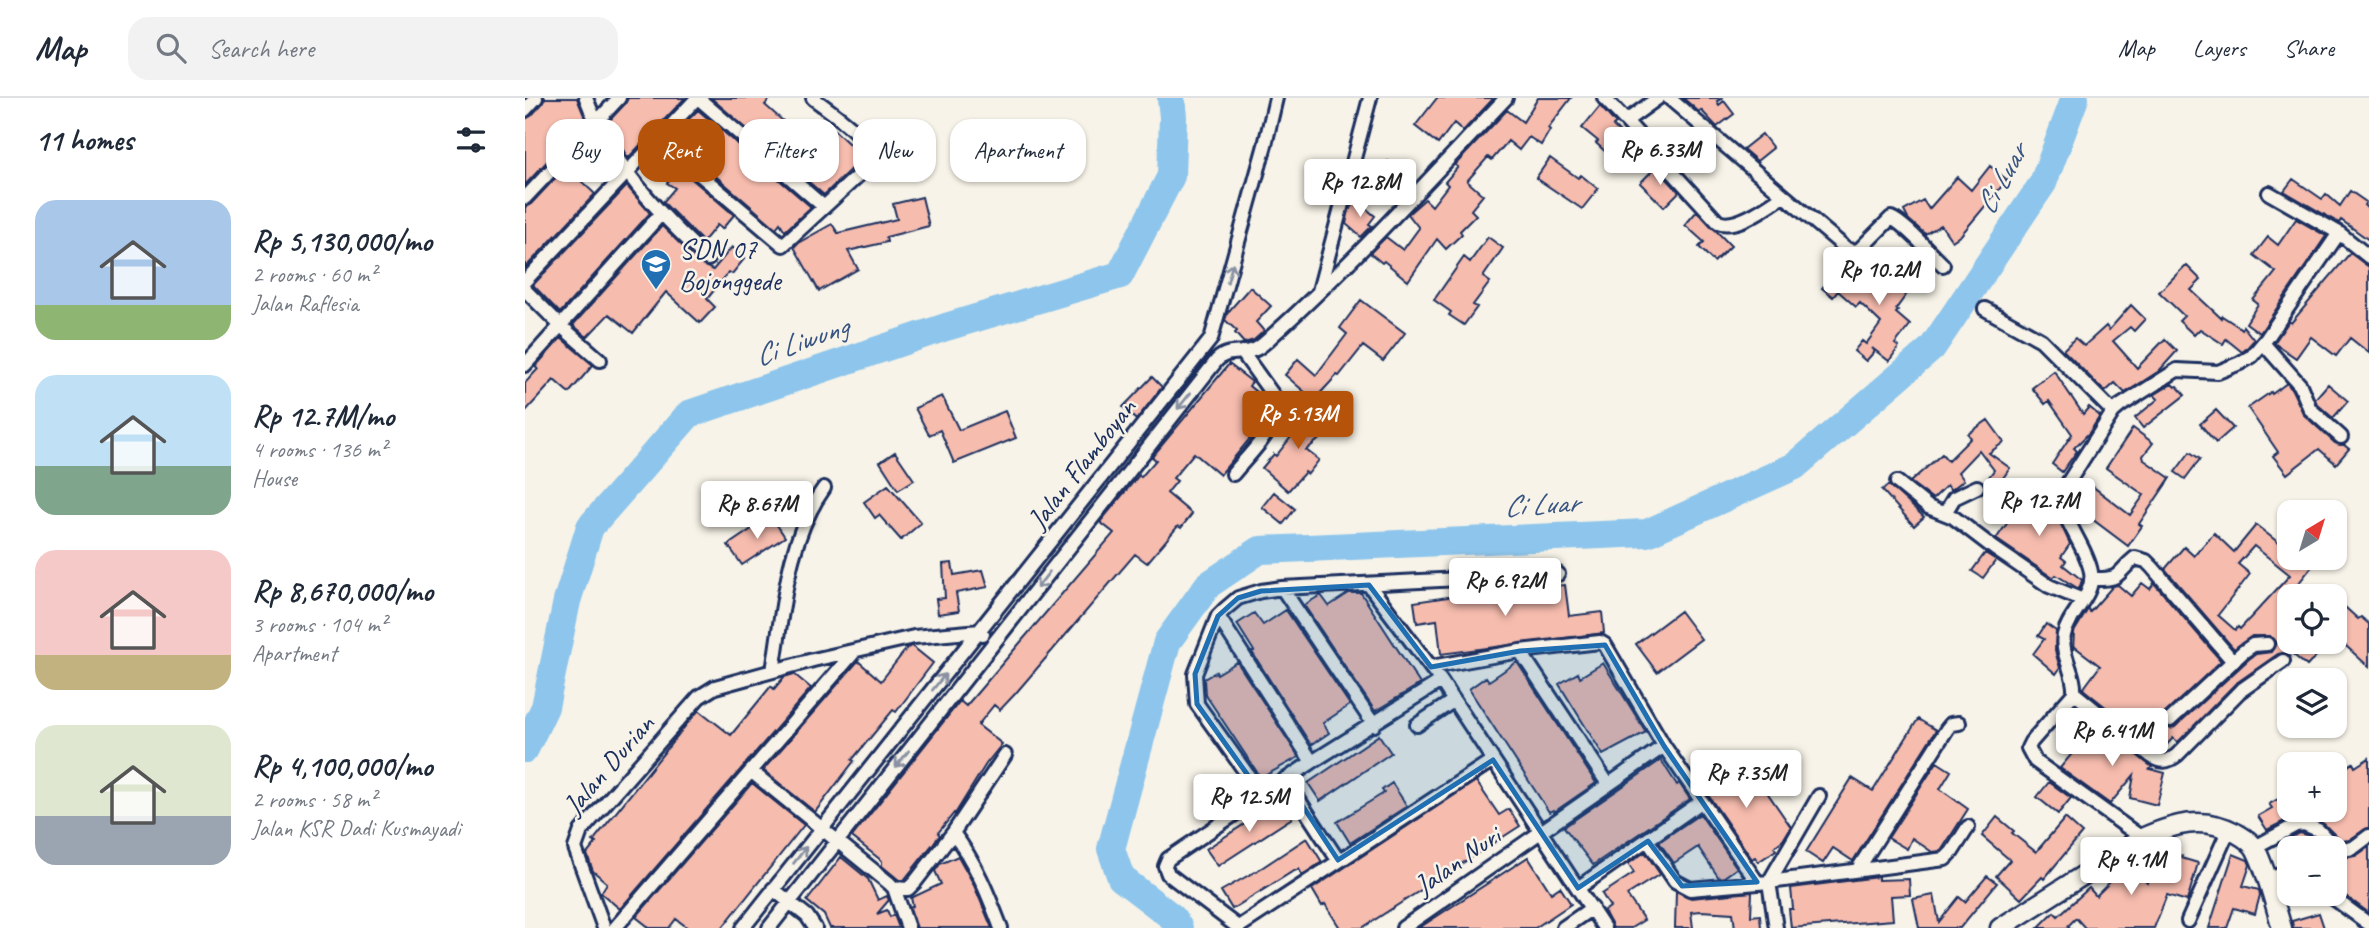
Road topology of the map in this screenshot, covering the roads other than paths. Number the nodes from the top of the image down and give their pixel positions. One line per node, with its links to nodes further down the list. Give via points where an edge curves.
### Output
1 (536, 98): 12 (street)
2 (586, 98): 13 (street)
3 (619, 98): 14 (street)
4 (698, 98): 15 (street); 25 (street)
5 (813, 98): 25 (street, via 868,142 873,154 871,162)
6 (1276, 98): 36 (street, Jalan Flamboyan, one-way to 6)
7 (1370, 98): 33 (street)
8 (1506, 98): 33 (street)
9 (1604, 98): 16 (street)
10 (1658, 98): 16 (street)
11 (1669, 98): 23 (street)
12 (525, 110)
13 (593, 119)
14 (600, 119)
15 (679, 119)
16 (1626, 121): 23 (street, via 1718,222 1731,224)
17 (638, 161): 19 (street)
18 (624, 168): 19 (street)
19 (627, 172): 26 (street); 31 (street)
20 (546, 176): 24 (street)
21 (708, 182): 25 (street, via 783,245)
22 (2269, 194): 27 (street)
23 (1783, 196): 30 (street, via 1853,252 1891,218)
24 (525, 198)
25 (824, 206)
26 (660, 215): 29 (street); 35 (street)
27 (2339, 233): 28 (street); 37 (street)
28 (2369, 257)
29 (708, 259)
30 (1943, 265)
31 (525, 281)
32 (525, 290): 35 (street)
33 (1319, 291): 38 (street, via 1255,349)
34 (1985, 309): 41 (street, via 2041,340)
35 (561, 326): 39 (street); 40 (street)
36 (1211, 339): 38 (street); 43 (street, Jalan Flamboyan)
37 (2263, 343): 41 (street, via 2246,360 2218,372 2177,370); 42 (street, via 2300,385 2310,409)
38 (1236, 352): 44 (street, via 1278,407 1276,419); 45 (street, one-way to 45, via 1217,360)
39 (600, 360)
40 (525, 365)
41 (2113, 412): 51 (street, via 2071,475 2061,499 2084,547)
42 (2341, 437)
43 (1107, 468): 45 (street); 56 (street, Jalan Flamboyan)
44 (1233, 474)
45 (1121, 479): 57 (street, one-way to 57)
46 (1896, 482): 49 (street, via 1927,507)
47 (1977, 487): 49 (street, via 1954,498)
48 (824, 488): 64 (street, via 793,556)
49 (1945, 513): 54 (street, via 2049,586)
50 (1558, 574): 52 (street)
51 (2091, 579): 54 (street); 61 (street, via 2111,580 2135,558 2146,561)
52 (1369, 585): 53 (street); 63 (street)
53 (1282, 588): 55 (street, via 1238,598); 70 (street)
54 (2083, 600): 66 (street, via 2064,635)
55 (1218, 616): 75 (street); 79 (street, via 1195,674 1197,704)
56 (980, 631): 57 (street); 59 (street, via 914,637); 82 (street, Jalan Flamboyan, one-way to 56)
57 (995, 642): 89 (street, one-way to 89)
58 (2267, 644): 61 (street, via 2253,645)
59 (855, 650): 64 (street); 76 (street)
60 (1520, 651): 63 (street); 72 (street, via 1600,642); 78 (street)
61 (2232, 660): 68 (street)
62 (2283, 661): 66 (street, via 2240,691 2166,761 2151,756)
63 (1431, 667): 65 (street)
64 (773, 671): 105 (street, Jalan Durian, via 715,687 699,697 581,831 575,848)
65 (1441, 681): 67 (street); 70 (street)
66 (2074, 693): 88 (street, via 2031,741 2030,754)
67 (1453, 701): 71 (street); 74 (street)
68 (2170, 720)
69 (1959, 723): 93 (street, via 1947,729)
70 (1374, 725): 75 (street)
71 (1417, 725)
72 (1664, 746): 78 (street, Jalan Nuri); 81 (street)
73 (1005, 755): 86 (street)
74 (1493, 760): 85 (street); 92 (street)
75 (1312, 762): 77 (street)
76 (752, 772): 82 (street); 106 (street)
77 (1285, 779): 79 (street); 92 (street)
78 (1608, 784): 85 (street, Jalan Nuri)
79 (1262, 795): 112 (street, via 1168,859 1165,866 1168,874)
80 (1819, 796): 96 (street)
81 (1701, 802): 90 (street); 96 (street)
82 (821, 827): 89 (street); 99 (street, Jalan Flamboyan, one-way to 82)
83 (1968, 827): 93 (street, via 1945,859)
84 (2229, 829): 88 (main road, via 2204,821 2187,822); 91 (main road); 103 (street)
85 (1540, 832): 98 (street); 113 (street, Jalan Nuri)
86 (953, 833): 97 (street, via 908,889); 111 (street, via 981,876)
87 (2369, 836): 91 (street, via 2353,848 2338,851 2314,827 2296,825)
88 (2142, 838): 117 (main road)
89 (837, 840): 97 (street); 100 (street)
90 (1648, 841): 96 (street, via 1675,881 1690,889); 98 (street)
91 (2255, 848): 95 (main road)
92 (1338, 860): 112 (street)
93 (1858, 869): 96 (street)
94 (2277, 876): 95 (street)
95 (2267, 880): 118 (main road)
96 (1763, 882): 116 (street)
97 (894, 888): 110 (street)
98 (1578, 888): 102 (street)
99 (773, 889): 100 (street); 107 (street, Jalan Flamboyan)
100 (790, 902): 108 (street); 109 (street)
101 (2344, 906): 104 (street)
102 (1592, 908): 114 (street); 115 (street)
103 (2188, 921)
104 (2369, 924)
105 (604, 928)
106 (615, 928)
107 (743, 928)
108 (769, 928)
109 (815, 928)
110 (908, 928)
111 (1001, 928)
112 (1237, 928)
113 (1403, 928)
114 (1563, 928)
115 (1604, 928)
116 (1776, 928)
117 (2000, 928)
118 (2282, 928)

